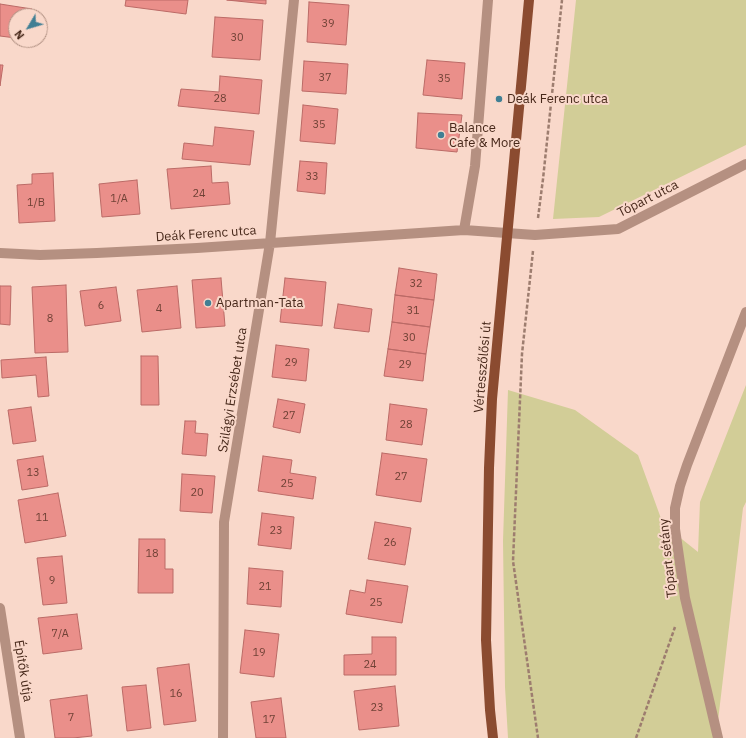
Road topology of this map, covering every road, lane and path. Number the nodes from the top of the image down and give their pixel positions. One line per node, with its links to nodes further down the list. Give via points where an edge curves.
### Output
1 (294, 0): 9 (street, Szilágyi Erzsébet utca)
2 (488, 0): 6 (street, via 475,166)
3 (529, 0): 7 (main road, Vértesszőlősi út)
4 (562, 0): 8 (path)
5 (746, 164): 8 (street, Tópart utca, via 618,228)
6 (464, 230): 7 (street, Deák Ferenc utca); 9 (street, Deák Ferenc utca)
7 (508, 234): 8 (street, Tópart utca); 16 (main road, Vértesszőlősi út, via 492,399 489,468 486,640)
8 (535, 235): 17 (path, via 522,354 513,561)
9 (270, 243): 10 (street, Deák Ferenc utca, via 97,253); 15 (street, Szilágyi Erzsébet utca, via 224,522)
10 (0, 253)
11 (746, 312): 12 (street, Tópart sétány, via 680,486 675,508 675,529)
12 (685, 598): 18 (path); 19 (street, Tópart sétány)
13 (0, 608): 14 (street, Építők útja)
14 (20, 738)
15 (223, 738)
16 (494, 738)
17 (538, 738)
18 (636, 738)
19 (718, 738)

